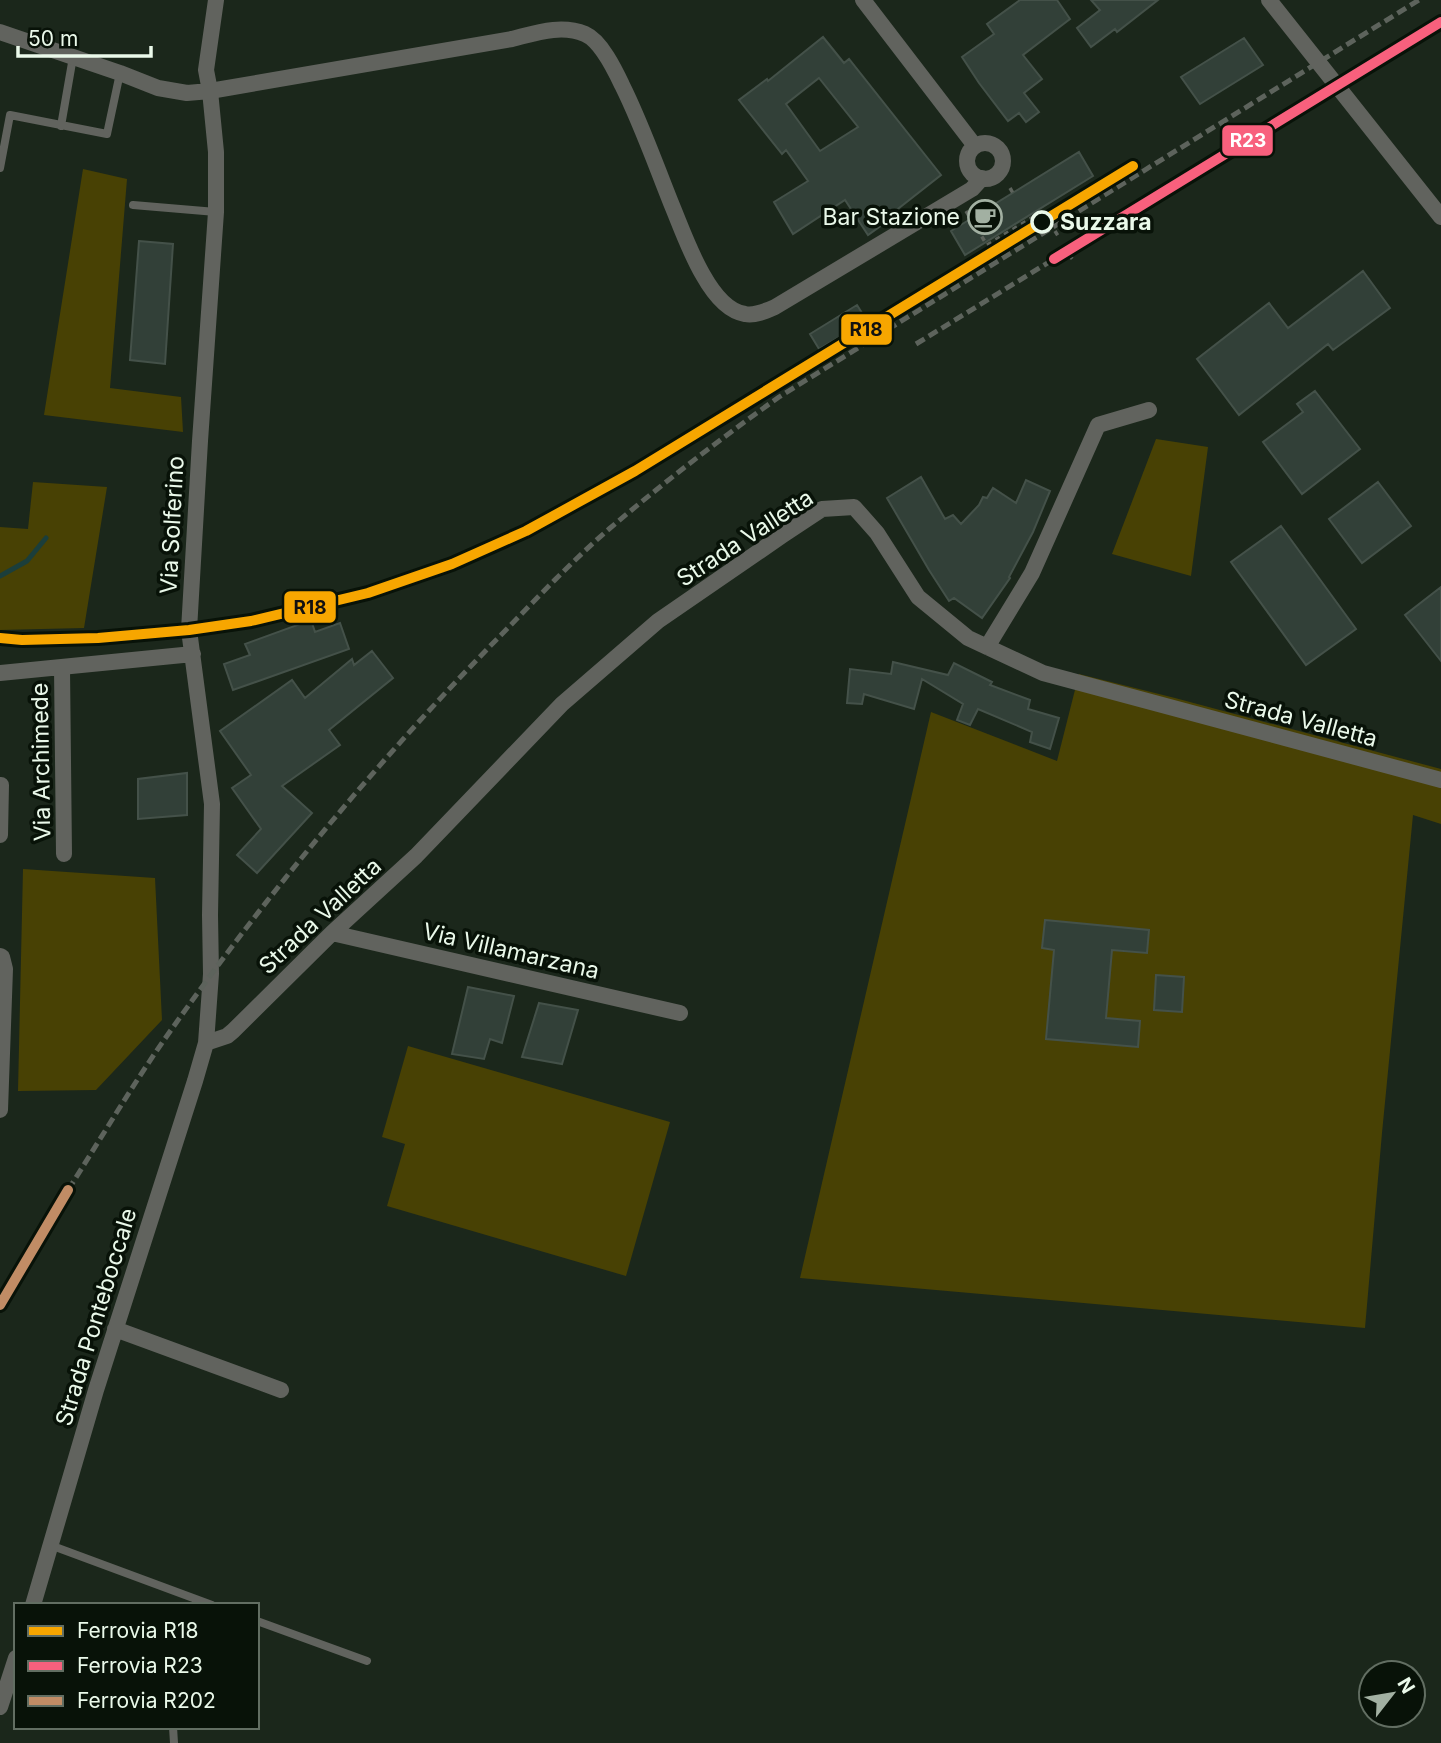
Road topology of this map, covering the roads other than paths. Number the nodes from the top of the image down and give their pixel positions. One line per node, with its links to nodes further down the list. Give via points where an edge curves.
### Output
1 (216, 0): 7 (street, Via Solferino, via 206,70)
2 (863, 0): 9 (street)
3 (1269, 0): 14 (street, bridge)
4 (0, 32): 5 (street)
5 (73, 57): 6 (street); 8 (lane)
6 (120, 73): 7 (street, via 158,88); 8 (lane, via 107,134)
7 (210, 91): 11 (street, via 552,30 571,29 589,36 615,70 704,276 719,298 746,315 775,307 958,198); 13 (street, Via Solferino)
8 (61, 126): 10 (lane, via 10,115)
9 (975, 146): 11 (street, via 968,167); 11 (street, via 992,144 1002,158 998,173)
10 (0, 168)
11 (982, 178)
12 (133, 205): 13 (lane)
13 (216, 212): 17 (street, Via Solferino, via 189,630)
14 (1441, 216)
15 (1149, 410): 16 (street, via 1098,425 1032,573)
16 (987, 647): 20 (street, Strada Valletta, via 1043,673); 24 (street, Strada Valletta, via 968,638 918,597 877,533 854,507 822,509 658,621 562,704 416,856)
17 (193, 654): 18 (street); 27 (street, Via Solferino, via 212,804)
18 (62, 668): 19 (street); 23 (street, Via Archimede)
19 (0, 673)
20 (1441, 780)
21 (0, 785): 22 (street)
22 (0, 835)
23 (64, 854)
24 (332, 933): 26 (street, Via Villamarzana); 27 (street, Strada Valletta, via 233,1031)
25 (0, 956): 28 (street, via 5,969)
26 (680, 1013)
27 (206, 1044): 29 (street, Strada Ponteboccale)
28 (0, 1110)
29 (115, 1329): 30 (street); 31 (street, Strada Ponteboccale)
30 (281, 1390)
31 (50, 1545): 32 (street, Strada Ponteboccale); 33 (lane)
32 (34, 1603)
33 (207, 1603)
34 (259, 1622): 35 (lane)
35 (367, 1661)
36 (14, 1664): 37 (street)
37 (0, 1707)

